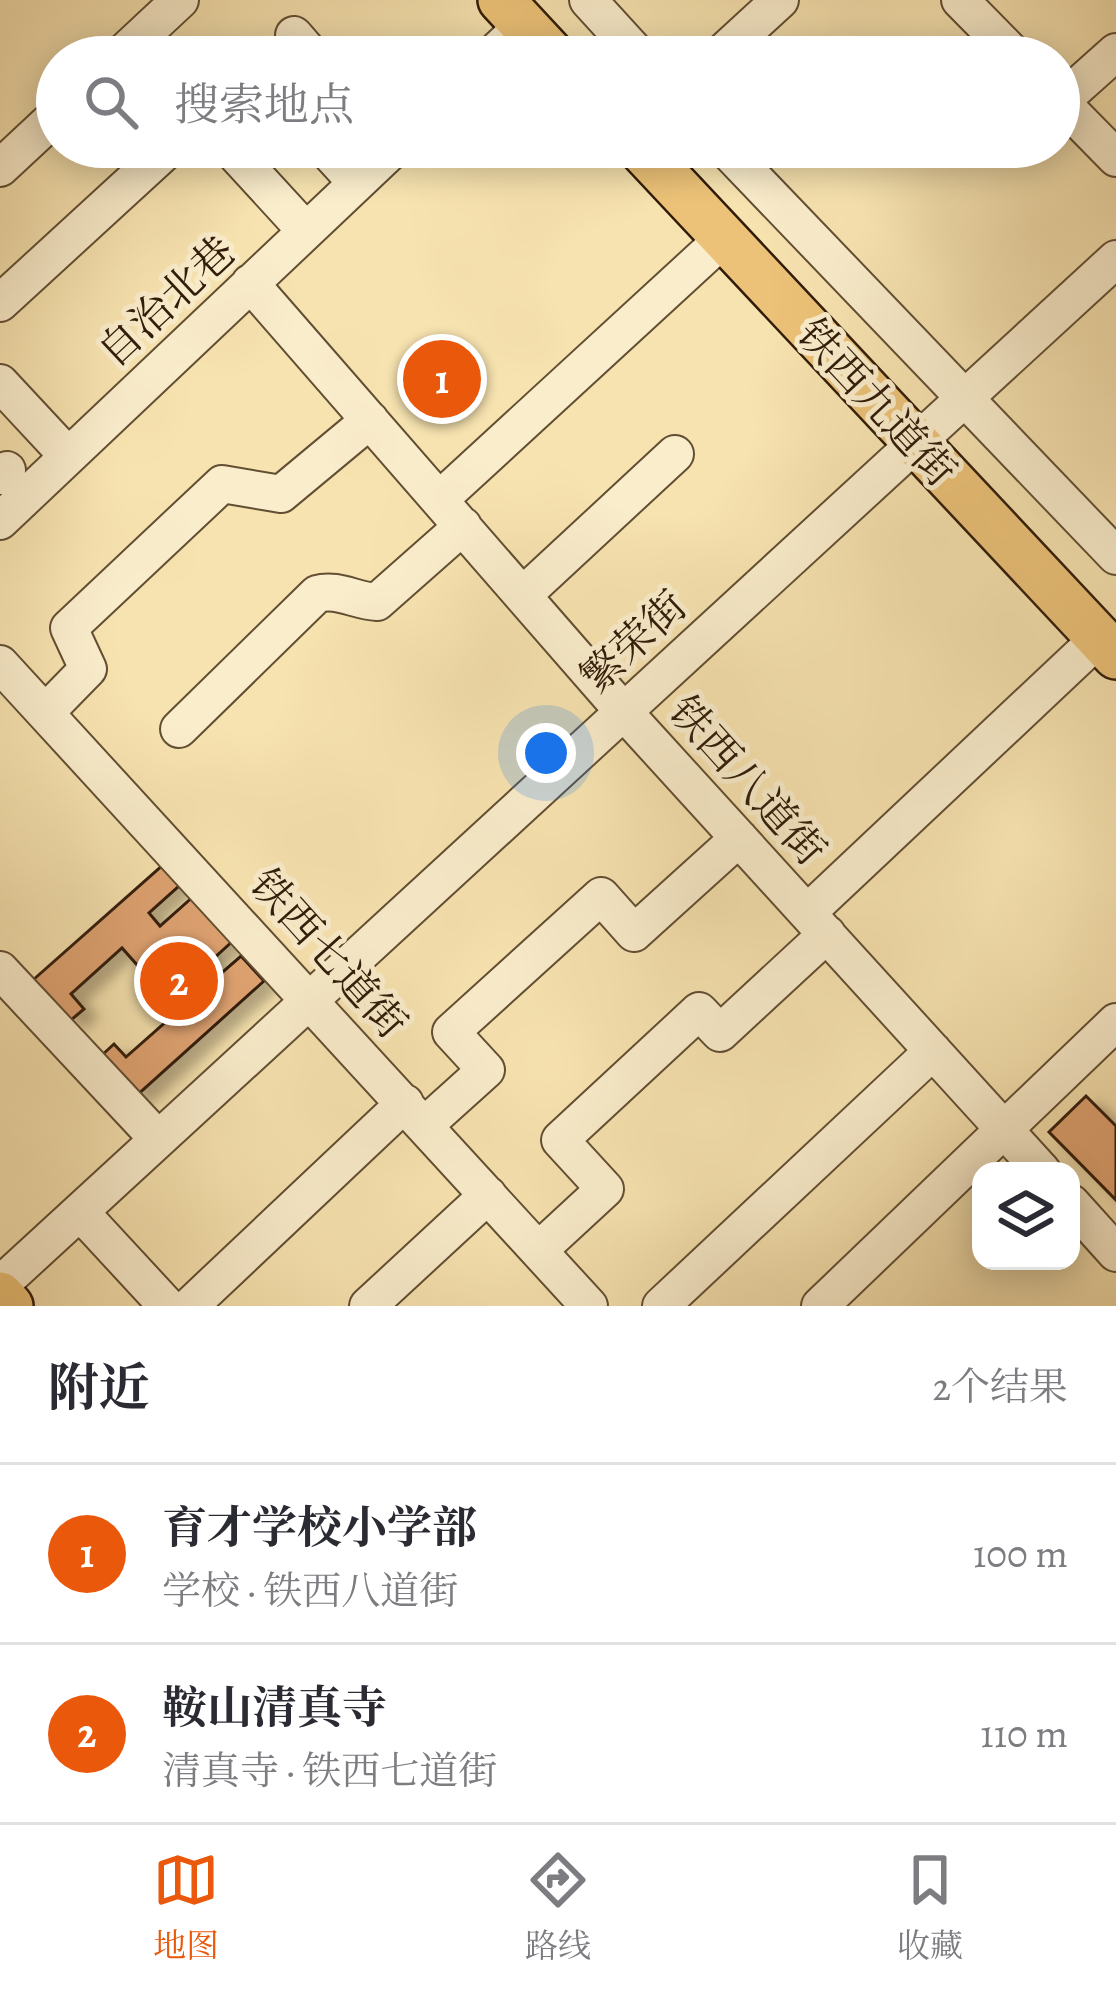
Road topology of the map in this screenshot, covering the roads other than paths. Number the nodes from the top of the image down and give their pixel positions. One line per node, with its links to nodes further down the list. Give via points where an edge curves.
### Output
1 (180, 0): 5 (street)
2 (588, 0): 6 (street)
3 (781, 0): 7 (street)
4 (968, 3): 8 (street)
5 (147, 36)
6 (621, 36)
7 (741, 36)
8 (997, 36)
9 (1116, 52): 10 (street)
10 (1080, 84)
11 (1080, 121): 13 (street)
12 (36, 135): 14 (street)
13 (1116, 158)
14 (0, 168)
15 (147, 168): 26 (street)
16 (248, 168): 22 (street)
17 (343, 168): 21 (street)
18 (372, 168): 21 (street, 自治北巷)
19 (659, 168): 23 (main road, 铁西九道街)
20 (744, 168): 28 (street)
21 (357, 183): 22 (street, 自治北巷)
22 (306, 231): 25 (street, 自治北巷)
23 (724, 238): 30 (main road, 铁西九道街); 33 (street)
24 (1116, 260): 28 (street, 繁荣街)
25 (250, 283): 29 (street, 铁西八道街); 32 (street, 自治北巷)
26 (0, 303)
27 (0, 383): 32 (street)
28 (966, 396): 30 (street, 繁荣街); 35 (street)
29 (370, 421): 33 (street, 铁西八道街); 40 (street, via 280,494 222,484 69,628 88,669)
30 (915, 442): 37 (main road, 铁西九道街); 39 (street, 繁荣街)
31 (675, 454): 36 (street)
32 (68, 456): 34 (street, 自治北巷)
33 (451, 513): 36 (street, 铁西八道街); 41 (street, via 377,602 317,594)
34 (0, 521)
35 (1116, 556)
36 (523, 595): 39 (street, 铁西八道街)
37 (1108, 647): 43 (street)
38 (0, 664): 40 (street, 铁西七道街)
39 (623, 711): 42 (street, 铁西八道街); 45 (street, 繁荣街)
40 (45, 712): 45 (street, 铁西七道街)
41 (178, 730)
42 (739, 838): 43 (street, 铁西八道街); 48 (street, via 634,933 601,896 451,1031 486,1070)
43 (817, 924): 47 (street, 铁西八道街); 55 (street, via 719,1033 699,1011 560,1140 605,1190)
44 (0, 970): 50 (street)
45 (311, 998): 48 (street, 铁西七道街); 50 (street, 繁荣街)
46 (1116, 1022): 49 (street)
47 (933, 1052): 49 (street, 铁西八道街); 64 (street)
48 (415, 1114): 52 (street, 铁西七道街); 61 (street)
49 (1004, 1129): 51 (street, 铁西八道街); 65 (street)
50 (158, 1139): 53 (street, 繁荣街)
51 (1034, 1162)
52 (488, 1195): 55 (street, 铁西七道街); 62 (street)
53 (81, 1213): 57 (street, 繁荣街); 60 (street)
54 (1080, 1213): 56 (street)
55 (539, 1250): 63 (street, 铁西七道街)
56 (1116, 1253)
57 (0, 1285)
58 (0, 1295): 59 (main road)
59 (10, 1306)
60 (167, 1306)
61 (190, 1306)
62 (368, 1306)
63 (588, 1306)
64 (661, 1306)
65 (820, 1306)

